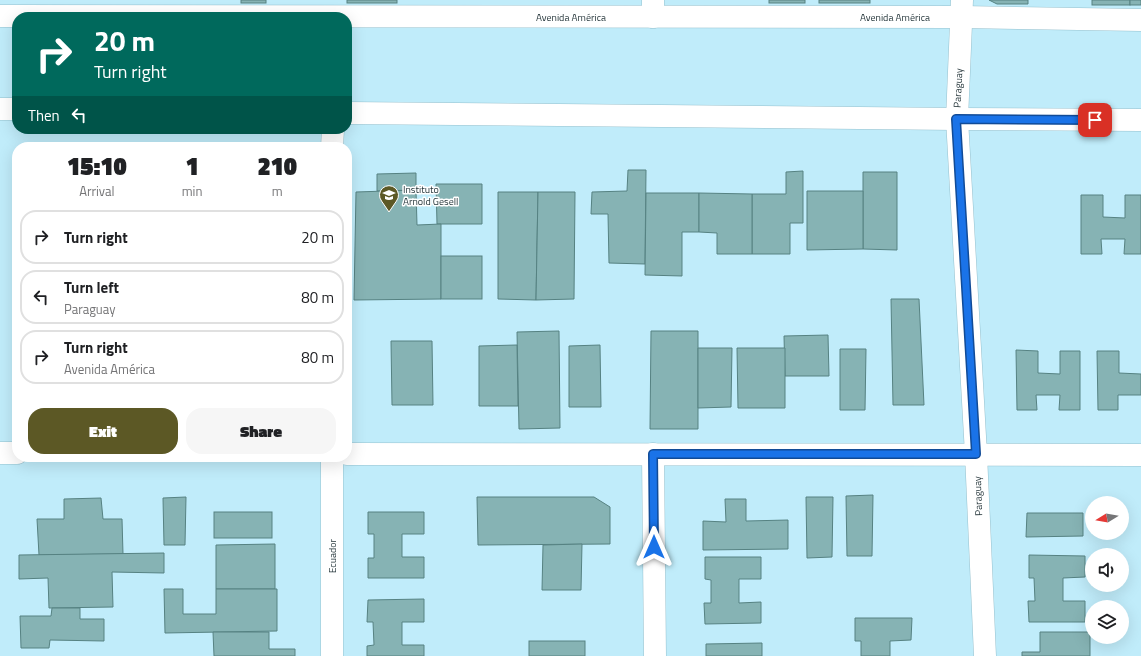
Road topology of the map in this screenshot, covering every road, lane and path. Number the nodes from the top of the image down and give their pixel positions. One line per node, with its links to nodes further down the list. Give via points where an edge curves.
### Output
1 (653, 8): 2 (main road, Avenida América); 5 (main road, Avenida América)
2 (962, 9): 6 (main road, Avenida América); 10 (main road, Paraguay)
3 (0, 16): 4 (main road, Avenida América)
4 (12, 16)
5 (352, 16)
6 (1141, 20)
7 (0, 109): 8 (main road)
8 (12, 109)
9 (352, 113): 10 (main road)
10 (956, 119): 11 (main road); 16 (main road, Paraguay)
11 (1141, 120)
12 (0, 453): 13 (main road)
13 (12, 453)
14 (352, 454): 15 (main road)
15 (653, 454): 16 (main road); 20 (main road)
16 (976, 454): 17 (main road); 21 (main road, Paraguay)
17 (1141, 455)
18 (332, 462): 19 (main road, Ecuador)
19 (332, 656)
20 (655, 656)
21 (985, 656)

